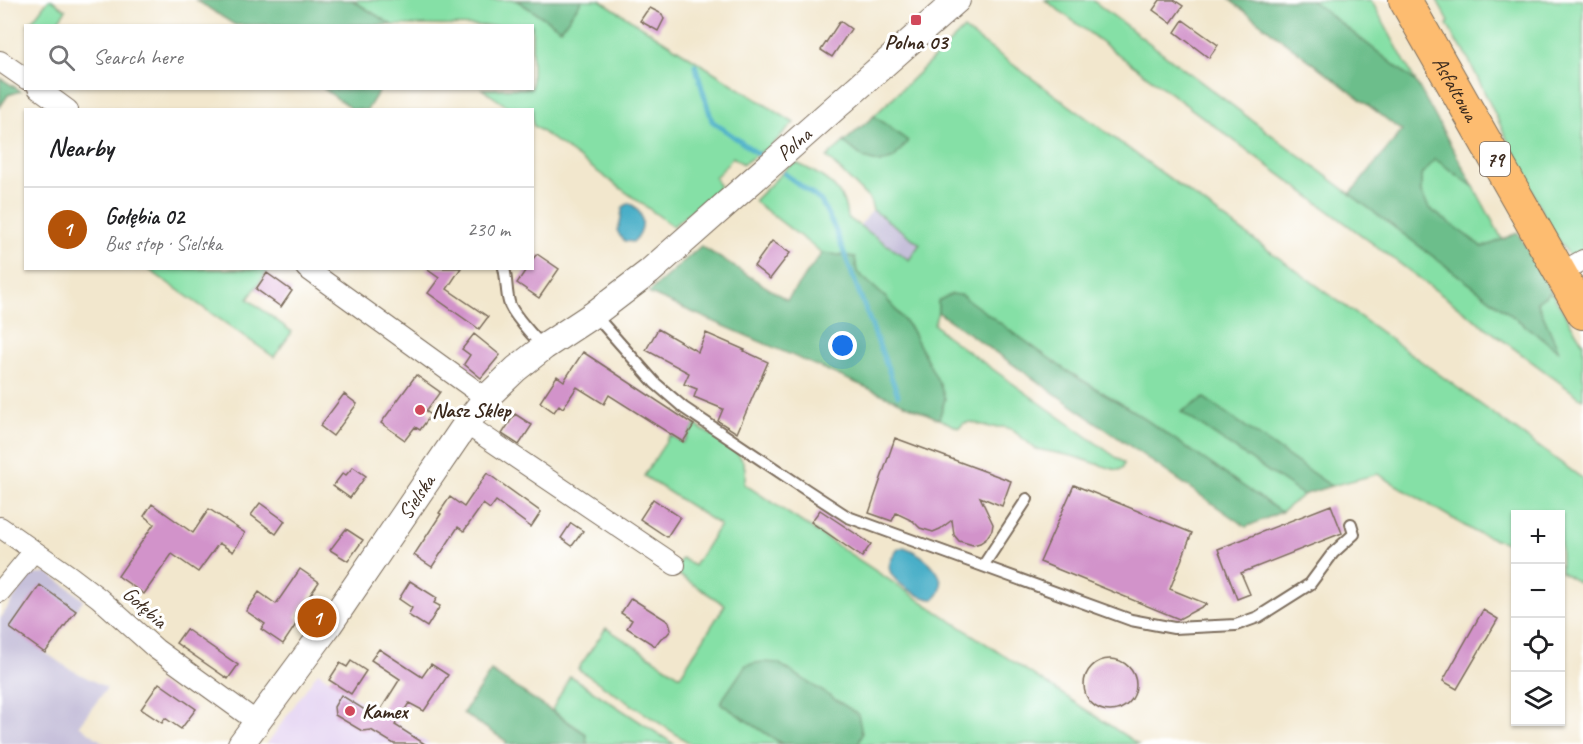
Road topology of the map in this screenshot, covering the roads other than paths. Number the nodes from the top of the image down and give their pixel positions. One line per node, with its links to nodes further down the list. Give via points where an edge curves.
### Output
1 (957, 0): 10 (street, Polna)
2 (1405, 0): 7 (main road, Asfaltowa / 79)
3 (0, 61): 4 (street)
4 (24, 79)
5 (41, 90): 6 (street)
6 (65, 108)
7 (1571, 266): 11 (main road, 79)
8 (309, 270): 14 (street)
9 (504, 270): 13 (lane, via 509,304)
10 (630, 288): 12 (street, Sielska)
11 (1583, 313)
12 (594, 314): 13 (street, Sielska); 21 (lane, via 654,383 684,408 813,495 848,517)
13 (544, 347): 14 (street, Sielska)
14 (486, 398): 15 (street, Sielska)
15 (466, 424): 20 (street); 23 (street, Sielska, via 329,625)
16 (1027, 499): 21 (lane)
17 (1351, 524): 21 (lane, via 1354,534 1310,584 1258,617 1236,625 1174,627 1131,620)
18 (0, 527): 19 (street, Gołębia)
19 (34, 551): 22 (street); 23 (street, Gołębia, via 99,598 156,649)
20 (675, 565)
21 (983, 566)
22 (0, 592)
23 (257, 722): 24 (street, Sielska)
24 (241, 744)

